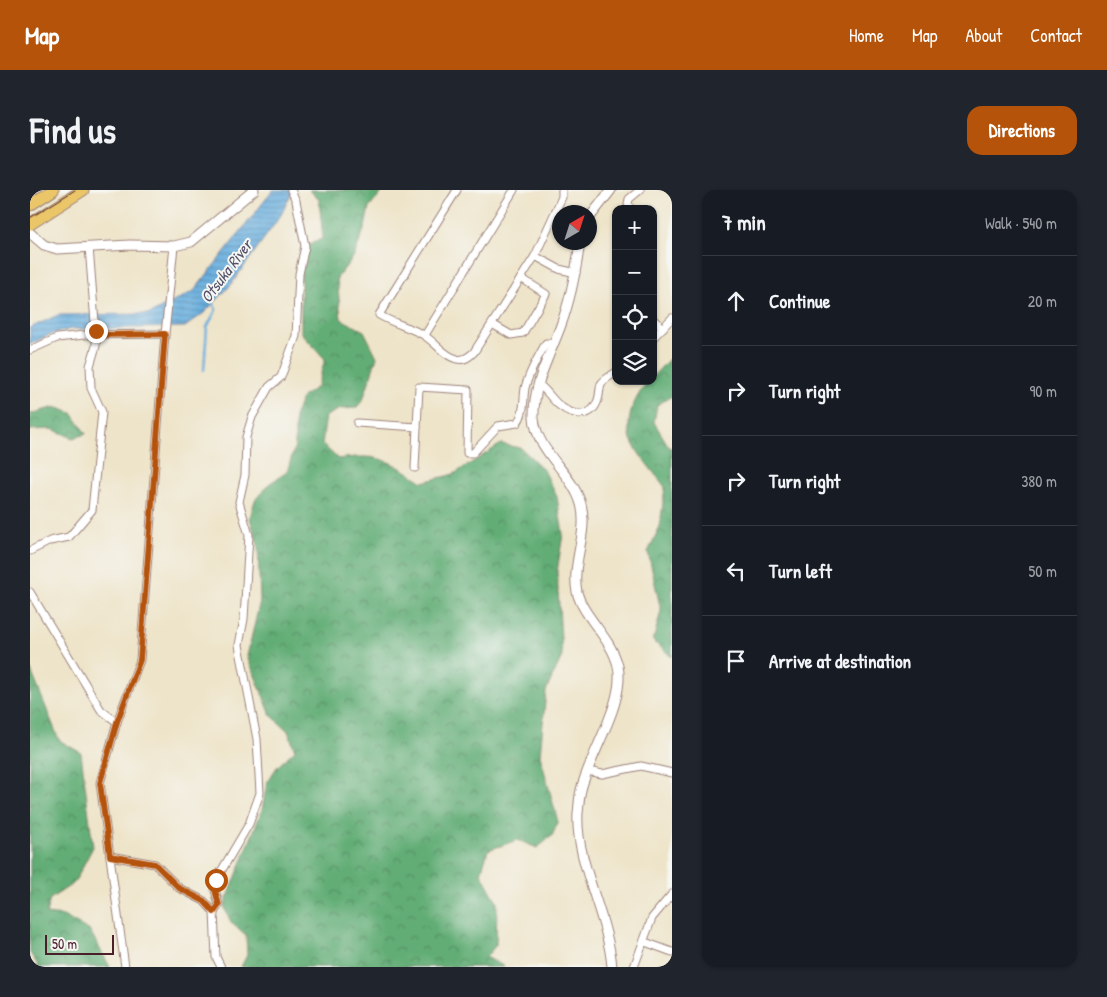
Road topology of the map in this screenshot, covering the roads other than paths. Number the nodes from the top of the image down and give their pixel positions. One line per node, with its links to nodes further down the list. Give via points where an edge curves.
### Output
1 (54, 190): 10 (main road)
2 (84, 190): 13 (main road)
3 (254, 190): 15 (street, via 191,242)
4 (457, 190): 28 (street, via 379,315)
5 (514, 190): 28 (street)
6 (562, 190): 18 (street, via 562,197)
7 (611, 190): 12 (street)
8 (640, 190): 11 (street, via 629,199)
9 (292, 192): 43 (street, via 305,246 299,274 296,336 281,376 269,387 252,417 246,437 245,475 239,502 249,535 244,619 239,645 256,739 260,793 249,824 216,880 219,905)
10 (30, 205)
11 (629, 205)
12 (597, 208)
13 (30, 224)
14 (30, 233): 16 (street, via 44,245 57,249)
15 (174, 246): 16 (street); 25 (street)
16 (89, 247): 26 (street)
17 (579, 250): 19 (street)
18 (535, 256): 19 (street, via 559,269); 20 (street)
19 (576, 273): 29 (street)
20 (521, 278): 23 (street); 23 (street, via 546,294 523,333 511,335)
21 (672, 318): 24 (street)
22 (657, 323): 24 (street)
23 (492, 324): 28 (street, via 466,359 449,356)
24 (663, 328): 27 (street)
25 (165, 331): 26 (street); 38 (street, via 140,660)
26 (96, 333): 30 (street, via 57,338); 36 (street, via 90,366 91,388 102,412 92,510 69,537 50,541)
27 (657, 334)
28 (425, 335)
29 (553, 344): 32 (street); 34 (street, via 546,343 533,366 522,417 517,423 498,426 472,453 467,453 468,390 419,387)
30 (30, 350)
31 (612, 375): 32 (street, via 601,384 598,401 584,415 570,413)
32 (538, 384): 39 (street, via 534,418 541,439 581,504 583,524 575,575 578,594 604,634 618,668 618,686 610,716)
33 (357, 423): 34 (street)
34 (417, 427): 35 (street)
35 (415, 468)
36 (30, 551)
37 (30, 592): 38 (street, via 101,710)
38 (117, 722): 41 (street, via 100,783)
39 (588, 770): 40 (street, via 602,774 641,766); 48 (street, via 578,816 580,844 604,920)
40 (672, 773)
41 (110, 856): 43 (street, via 155,864 179,888 204,901); 46 (street)
42 (672, 894): 44 (street, via 652,918)
43 (214, 912): 47 (street, via 216,957)
44 (645, 942): 45 (street); 49 (street)
45 (672, 952)
46 (125, 967)
47 (221, 967)
48 (612, 967)
49 (634, 967)

